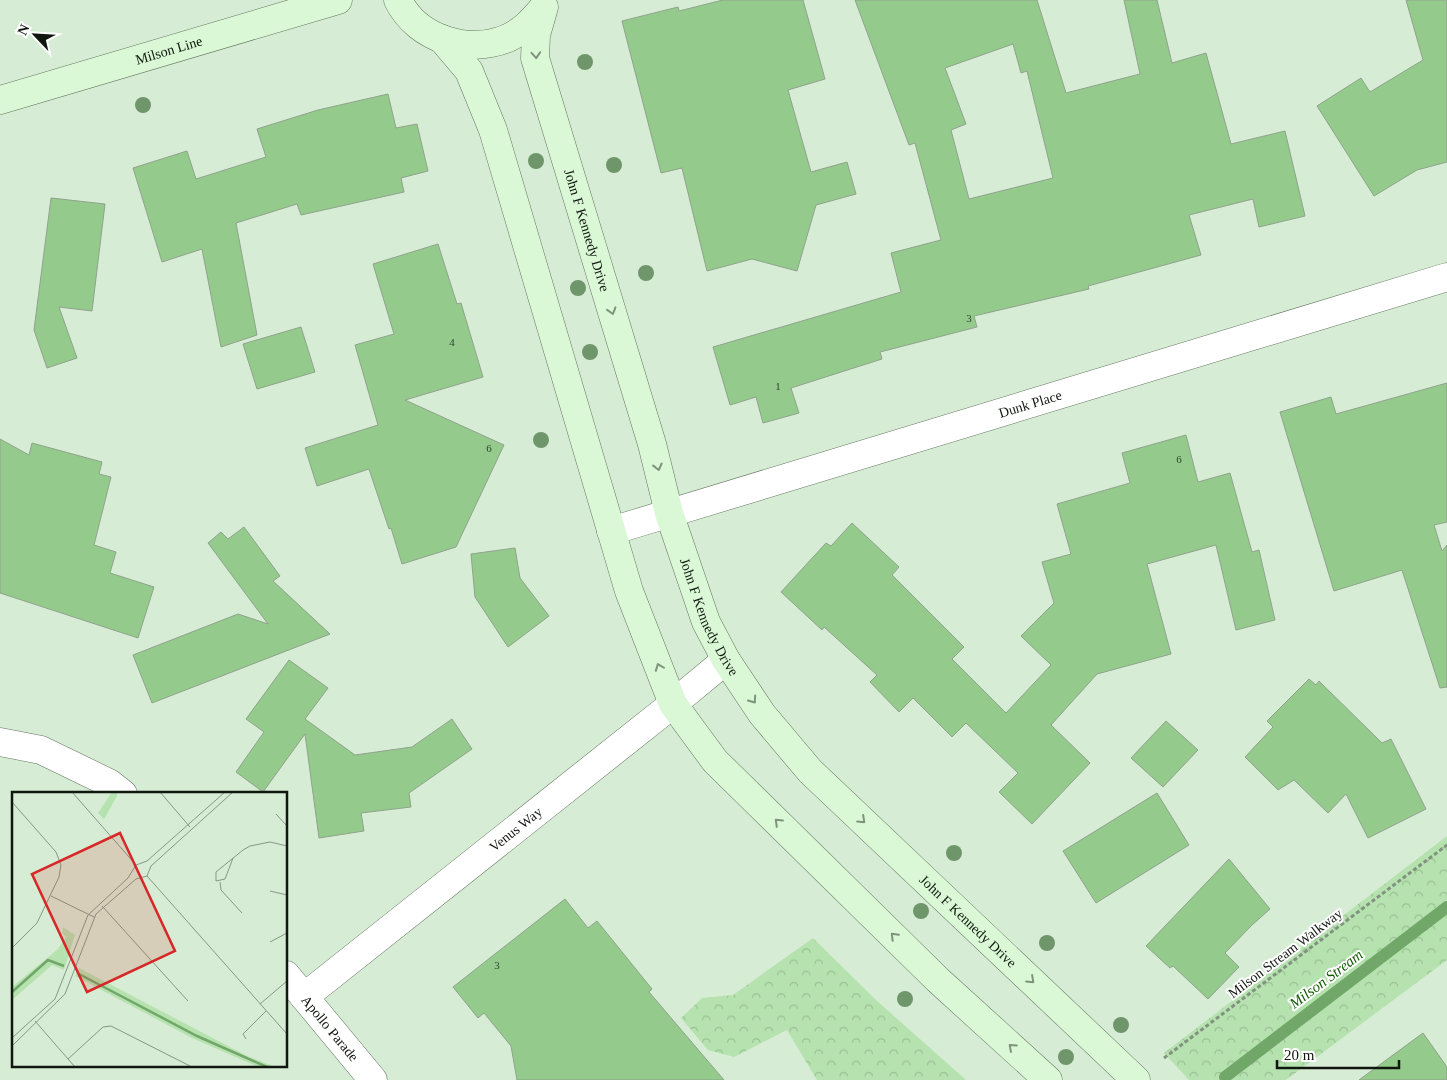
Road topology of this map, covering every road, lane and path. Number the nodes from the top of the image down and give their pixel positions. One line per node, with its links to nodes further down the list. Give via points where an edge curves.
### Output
1 (338, 0): 5 (main road, Milson Line)
2 (398, 0): 4 (main road, via 419,27)
3 (546, 4): 4 (main road, via 527,27 508,38 465,46); 7 (main road, John F Kennedy Drive, one-way to 7, via 536,35 535,58 652,444)
4 (442, 39): 8 (main road, via 469,71 493,130)
5 (0, 100)
6 (1447, 277): 7 (street, Dunk Place)
7 (669, 513): 8 (street, Dunk Place); 9 (main road, John F Kennedy Drive, via 706,622)
8 (612, 530): 10 (main road, one-way to 8, via 629,591)
9 (726, 660): 10 (street, Venus Way); 18 (main road, John F Kennedy Drive, one-way to 18, via 762,714 810,771)
10 (673, 704): 15 (street, Venus Way); 17 (main road, one-way to 10, via 938,980 715,761)
11 (0, 742): 12 (street, via 41,750 109,783)
12 (120, 792)
13 (1447, 845): 18 (path, Milson Stream Walkway)
14 (288, 977): 15 (street, Apollo Parade)
15 (304, 997): 16 (street, Apollo Parade)
16 (373, 1080)
17 (1048, 1080)
18 (1136, 1080)

